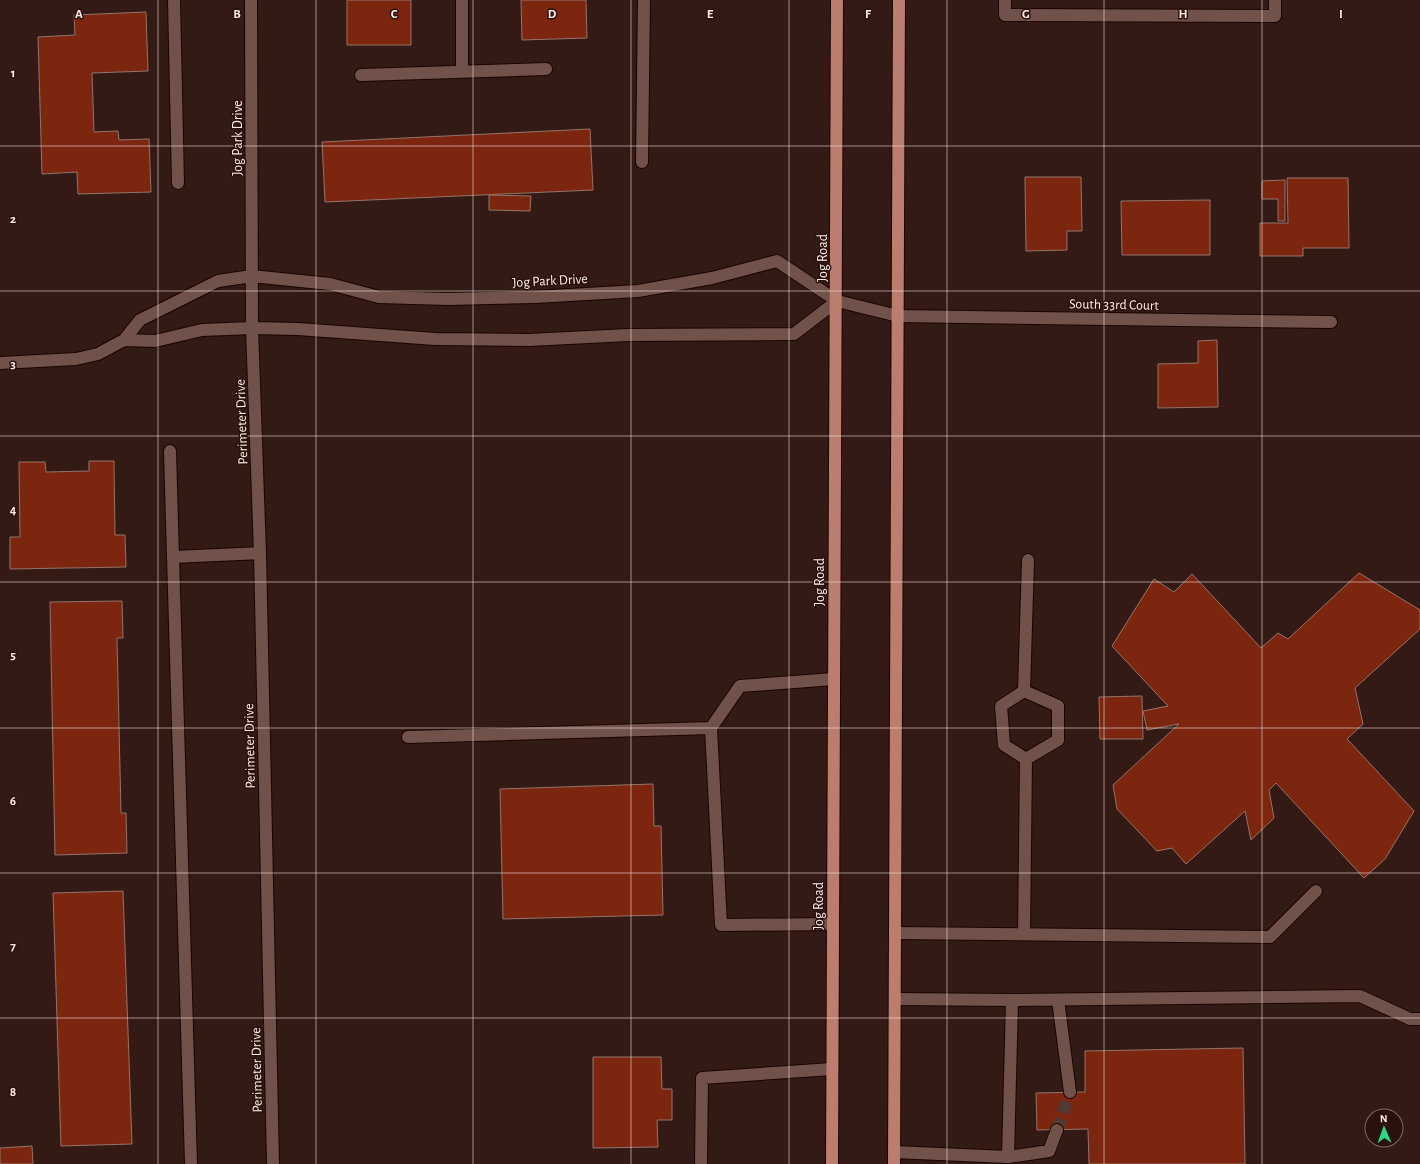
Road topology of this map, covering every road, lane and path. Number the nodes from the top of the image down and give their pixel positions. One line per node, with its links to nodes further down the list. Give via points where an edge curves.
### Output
1 (174, 0): 13 (street)
2 (251, 0): 14 (street, Jog Park Drive)
3 (462, 0): 10 (street)
4 (644, 0): 12 (street)
5 (837, 0): 15 (main road, Jog Road)
6 (899, 0): 16 (main road)
7 (1005, 0): 8 (street, via 1005,15 1275,16)
8 (1275, 0)
9 (546, 69): 10 (street)
10 (462, 71): 11 (street)
11 (361, 75)
12 (642, 162)
13 (178, 183)
14 (252, 276): 15 (street, Jog Park Drive, via 330,284 378,297 535,297 638,291 712,278 777,261); 18 (street, Jog Park Drive); 19 (street, Jog Park Drive, via 218,281 140,320)
15 (837, 301): 16 (street, Jog Park Drive); 18 (street, via 794,334 628,335 506,340 435,339 298,328); 25 (main road, Jog Road)
16 (898, 316): 17 (street, South 33rd Court); 32 (main road)
17 (1331, 322)
18 (252, 328): 19 (street, via 202,330 155,341); 22 (street, Perimeter Drive)
19 (124, 340): 20 (street, Jog Park Drive, via 98,354 76,359)
20 (0, 363)
21 (170, 451): 23 (street)
22 (260, 553): 23 (street); 44 (street, Perimeter Drive)
23 (173, 557): 43 (street)
24 (1028, 560): 26 (street)
25 (834, 679): 27 (street, via 740,686); 31 (main road, Jog Road)
26 (1024, 691): 29 (street, via 1001,706 1004,745); 29 (street, via 1058,706 1058,740)
27 (711, 728): 28 (street); 31 (street, via 721,924)
28 (408, 737)
29 (1026, 759): 33 (street)
30 (1316, 891): 33 (street, via 1270,937)
31 (833, 924): 38 (main road, Jog Road)
32 (895, 933): 33 (street); 34 (main road)
33 (1024, 934)
34 (895, 999): 35 (street); 42 (main road)
35 (1012, 1000): 36 (street); 41 (street)
36 (1058, 1000): 37 (street, via 1360,996 1410,1019); 39 (street)
37 (1420, 1019)
38 (832, 1069): 45 (street, via 702,1078); 46 (main road, Jog Road)
39 (1070, 1092)
40 (1057, 1130): 41 (street, via 1049,1151)
41 (1008, 1157): 42 (street)
42 (894, 1158)
43 (192, 1164)
44 (273, 1164)
45 (701, 1164)
46 (832, 1164)

